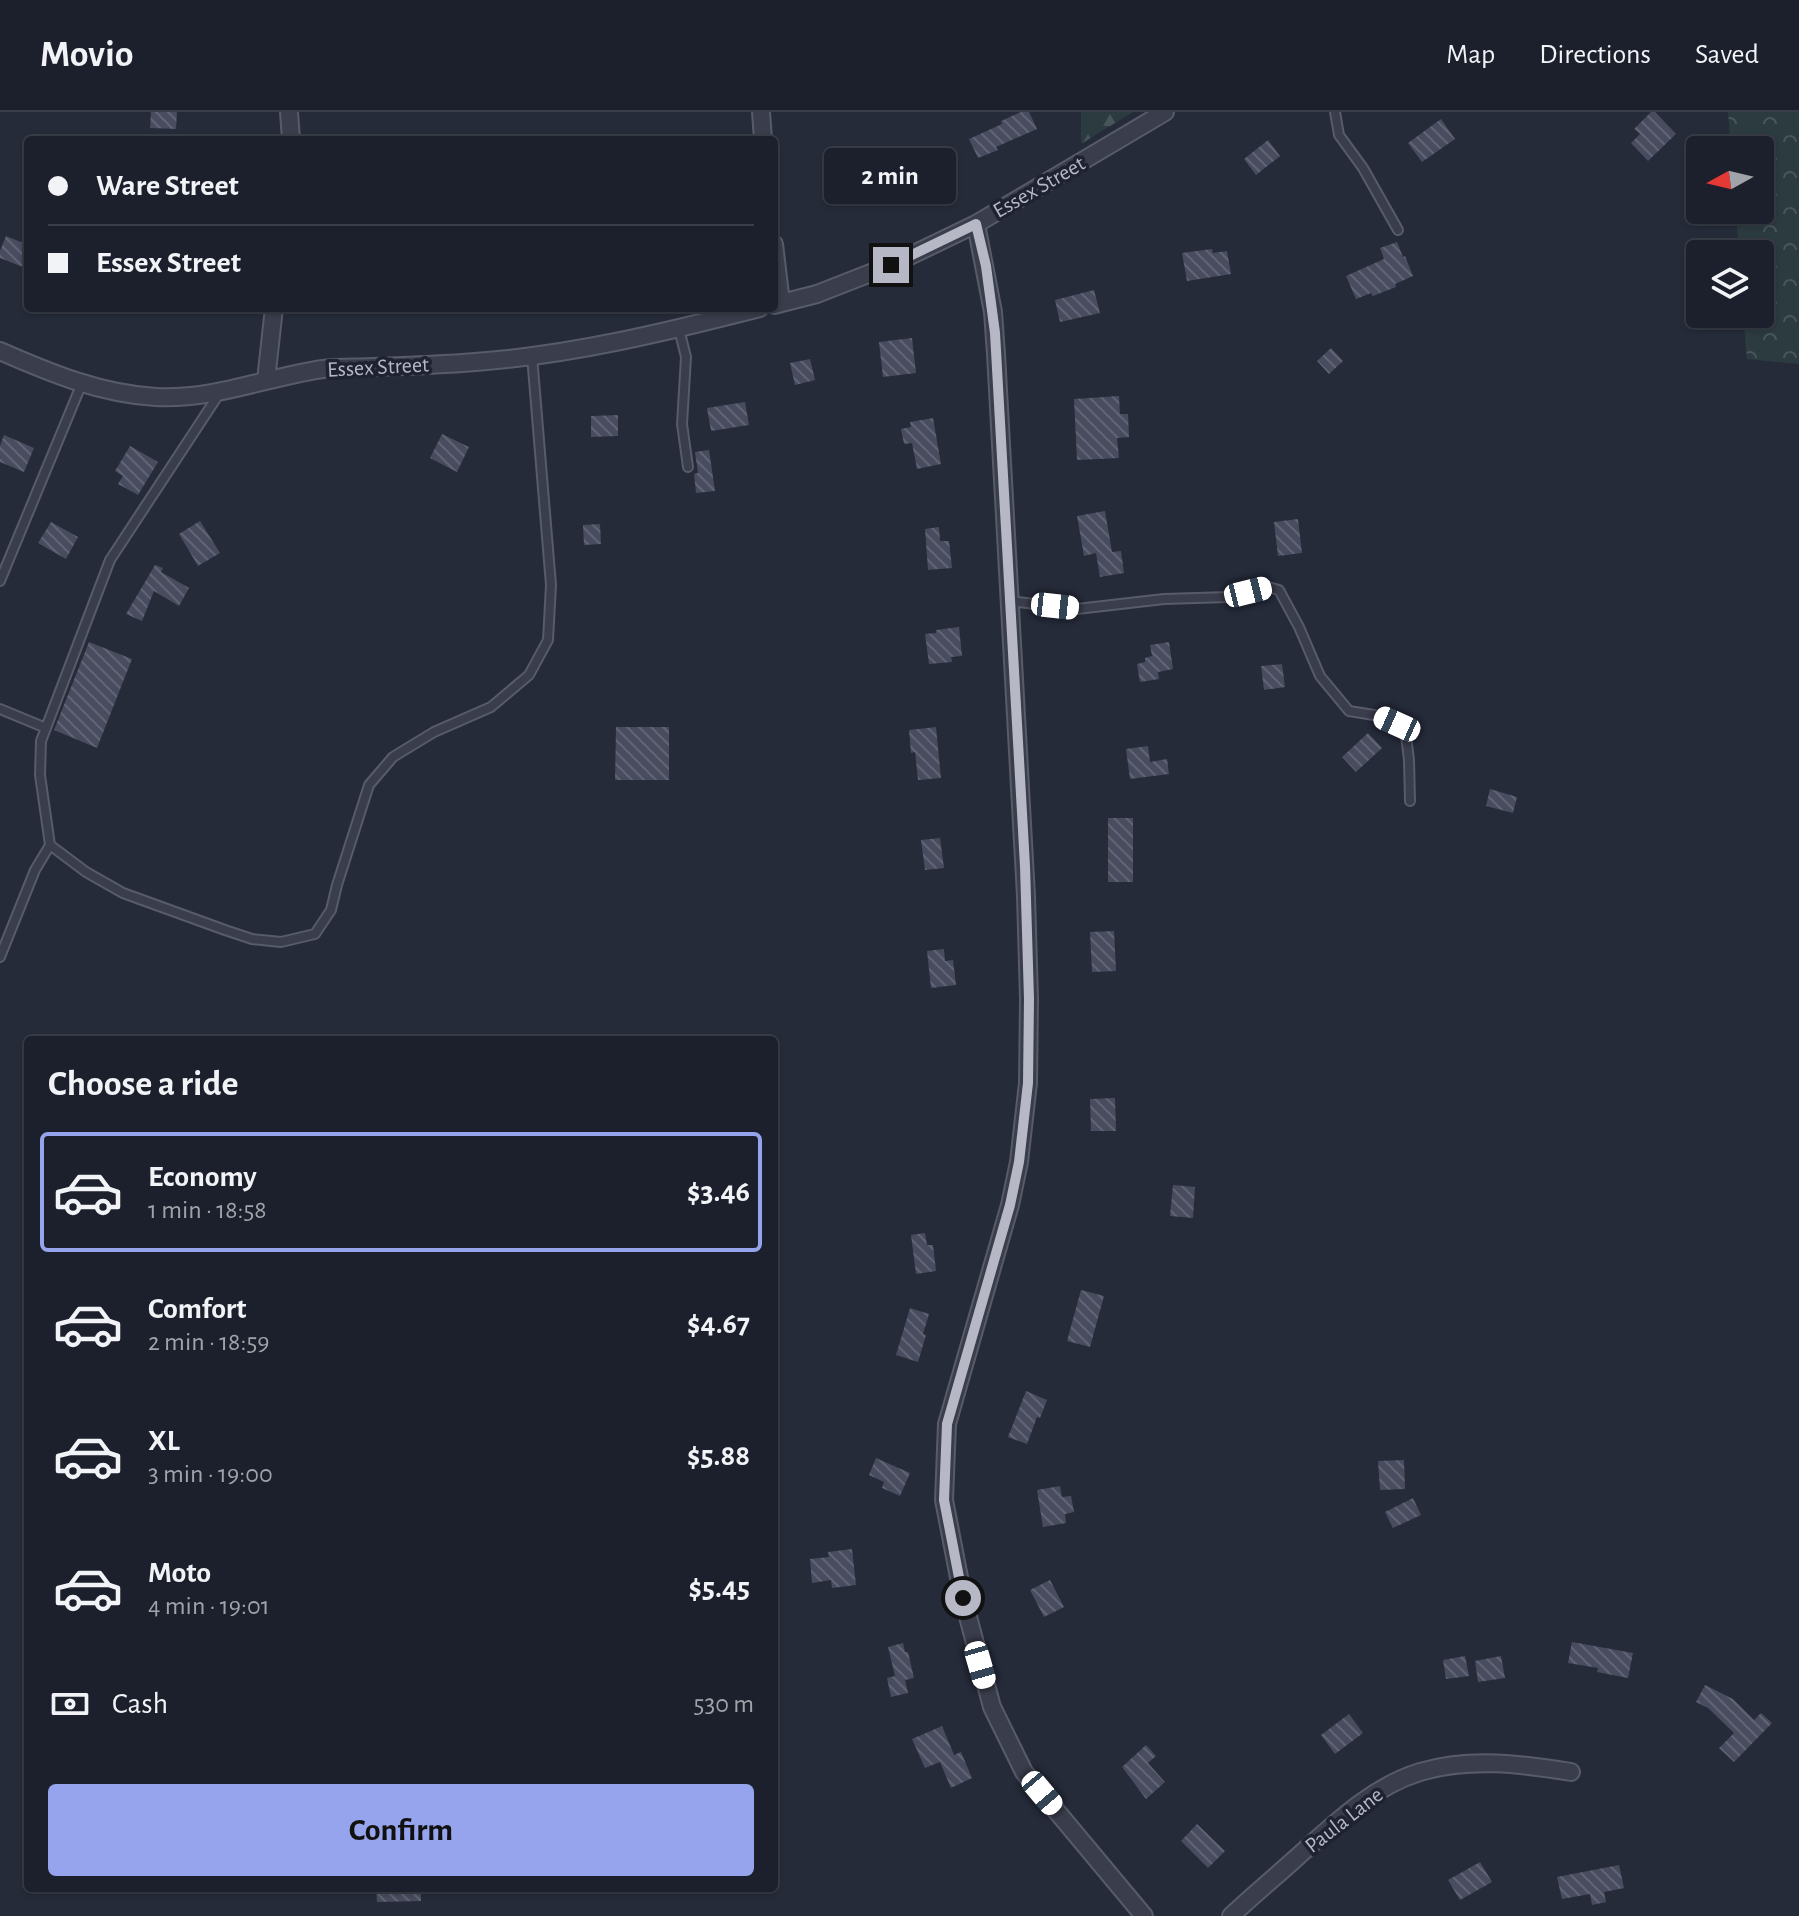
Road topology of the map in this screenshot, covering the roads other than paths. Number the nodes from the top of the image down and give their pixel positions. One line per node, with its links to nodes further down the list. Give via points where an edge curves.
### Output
1 (289, 112): 5 (street)
2 (761, 112): 6 (street)
3 (1165, 112): 7 (street, Essex Street)
4 (1335, 112): 8 (lane, via 1339,135)
5 (291, 136)
6 (763, 136)
7 (976, 224): 9 (street, Essex Street, via 891,265); 20 (street, via 993,312)
8 (1398, 230)
9 (778, 304)
10 (274, 312): 15 (street)
11 (745, 312): 12 (street, Essex Street)
12 (679, 329): 14 (street, Essex Street); 18 (lane, via 686,357 682,424)
13 (0, 351): 16 (street, Essex Street)
14 (532, 356): 15 (street, Essex Street, via 326,369); 24 (lane, via 551,585 548,640 529,675 491,707 393,757 369,785 331,910 315,934 281,942 225,930 123,893)
15 (266, 380): 17 (street, Essex Street)
16 (82, 383): 17 (street, Essex Street, via 159,397); 19 (lane)
17 (219, 393): 22 (lane, via 110,560)
18 (688, 467)
19 (0, 581)
20 (1010, 601): 23 (lane, via 1077,609 1229,597 1268,587 1279,590 1320,676 1349,711 1380,716 1397,724 1406,736); 27 (street, via 1027,911 1028,1083 1010,1205 947,1424 944,1500 992,1707 1024,1772)
21 (0, 709): 22 (lane)
22 (46, 728): 24 (lane, via 40,775)
23 (1410, 801)
24 (50, 845): 25 (lane)
25 (0, 957)
26 (1571, 1772): 28 (street, Paula Lane, via 1484,1763 1445,1766 1393,1782 1323,1834)
27 (1144, 1916)
28 (1231, 1916)

